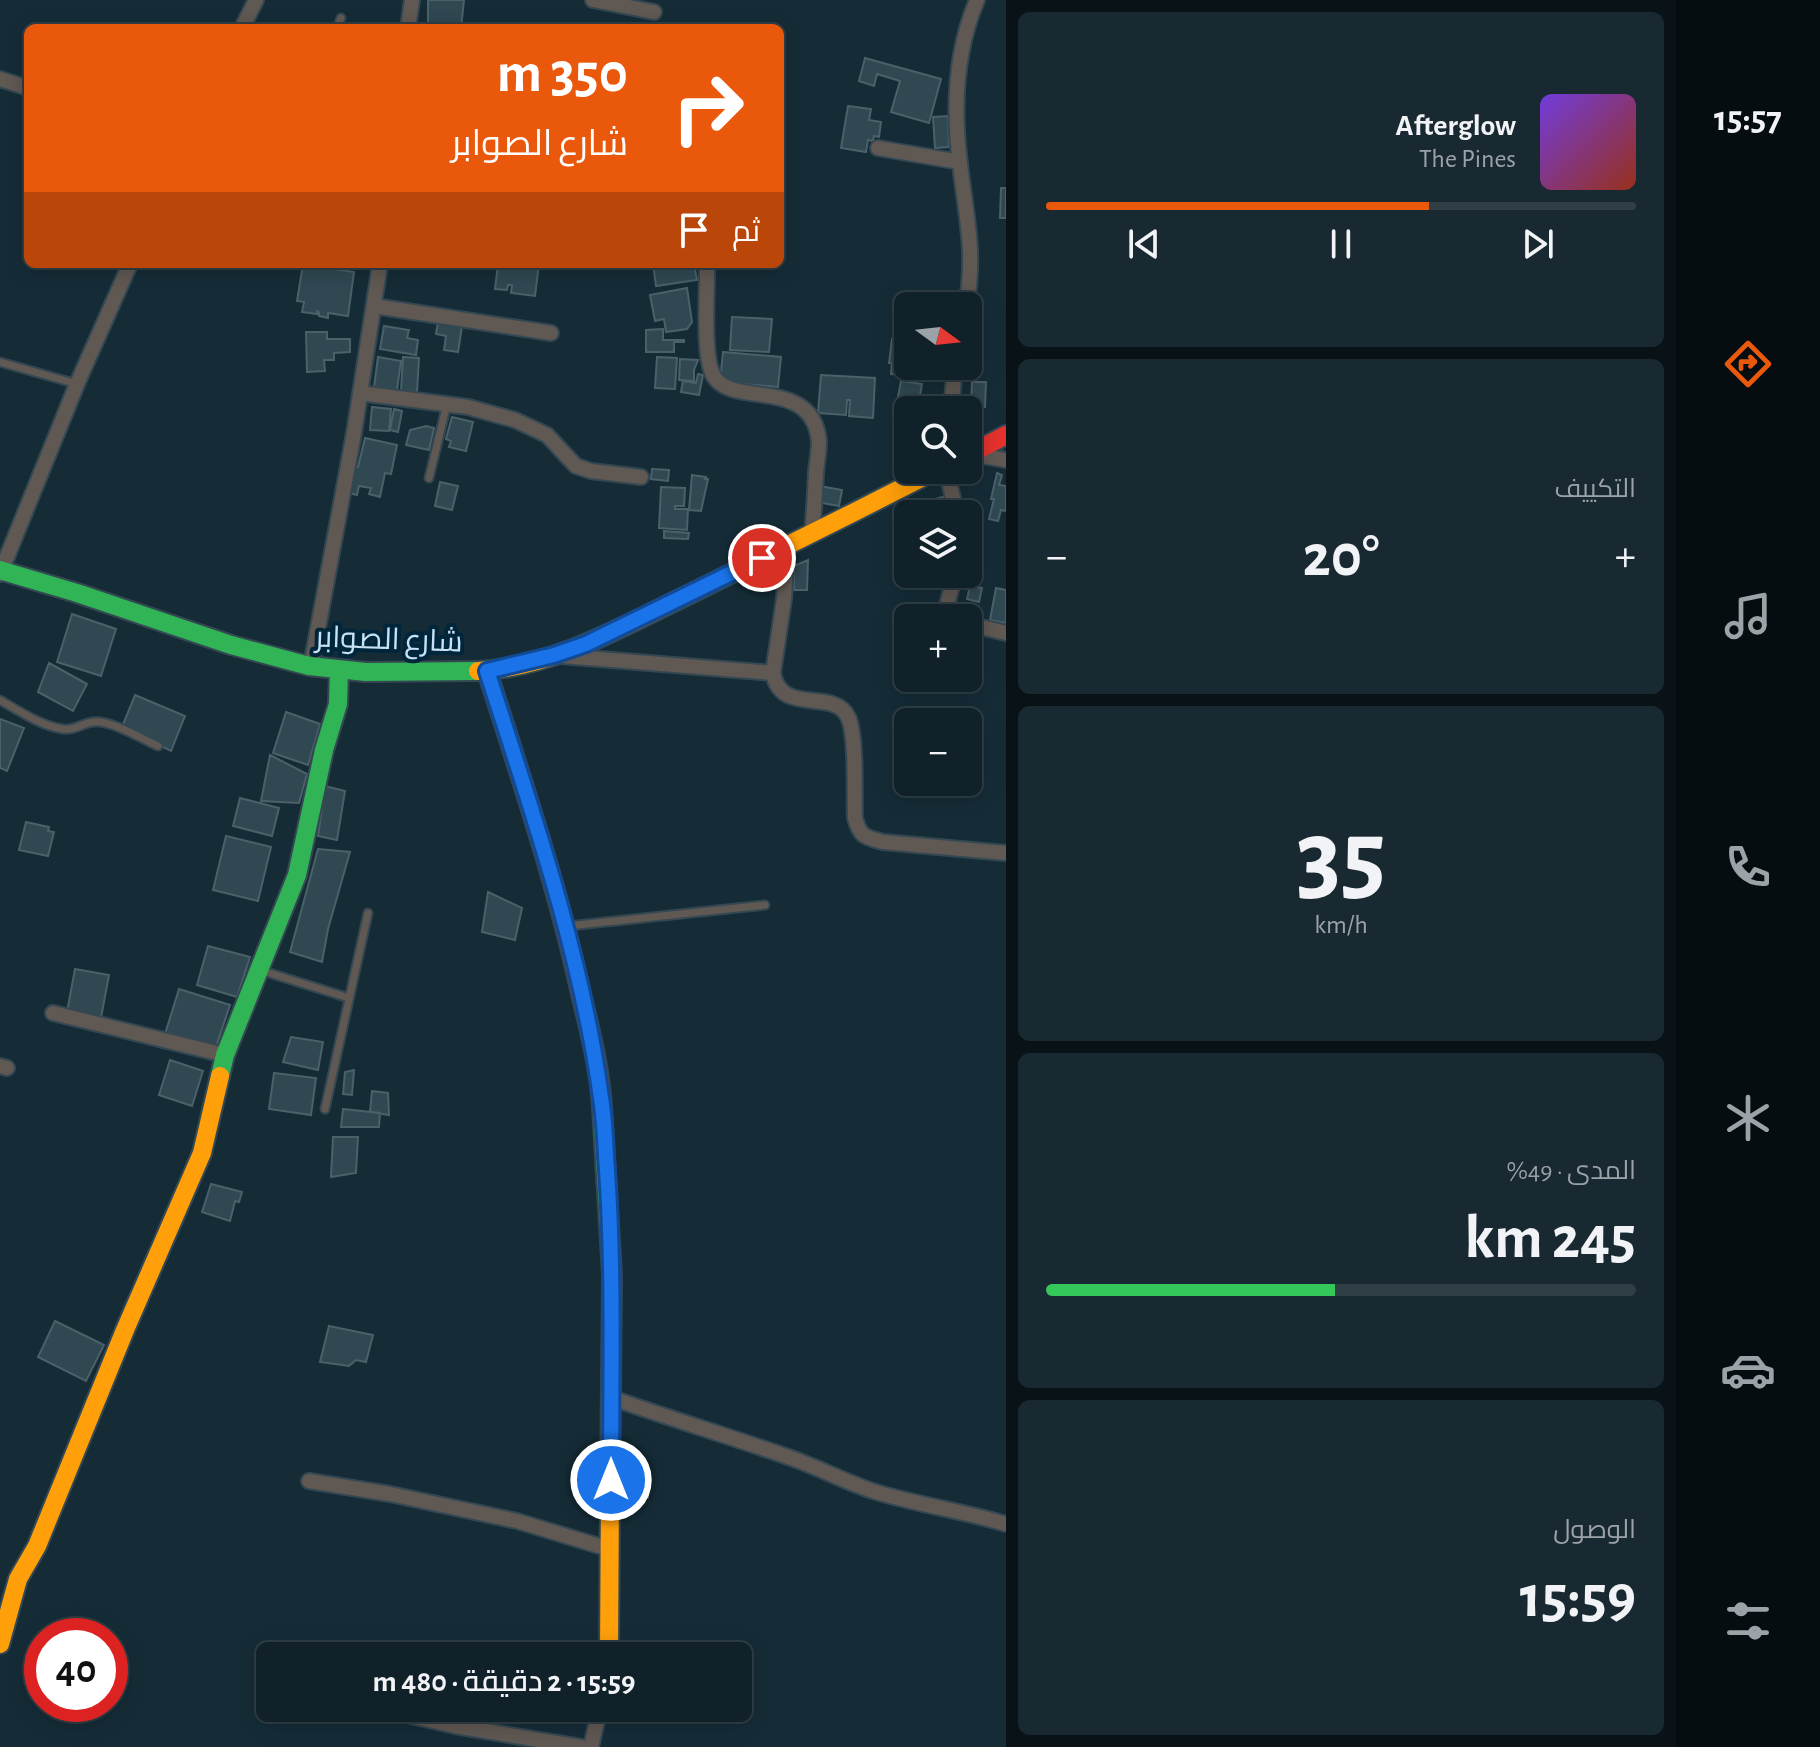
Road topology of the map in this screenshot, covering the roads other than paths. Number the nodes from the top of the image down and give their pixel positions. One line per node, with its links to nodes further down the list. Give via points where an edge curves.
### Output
1 (256, 0): 7 (street)
2 (412, 0): 9 (street)
3 (593, 0): 5 (street)
4 (977, 0): 13 (street, via 960,54)
5 (654, 12)
6 (341, 18): 8 (lane)
7 (244, 24)
8 (339, 24)
9 (409, 24)
10 (0, 79): 11 (street)
11 (24, 87)
12 (878, 148): 13 (street)
13 (960, 162): 17 (street, via 970,232)
14 (128, 268): 21 (street)
15 (379, 268): 18 (street)
16 (707, 271): 31 (street, via 708,357 714,377 727,388 801,406 812,418 819,441)
17 (969, 292)
18 (374, 306): 19 (street); 22 (street)
19 (551, 333)
20 (0, 362): 21 (lane)
21 (77, 384): 33 (street)
22 (360, 393): 23 (street); 37 (street)
23 (447, 404): 28 (street, via 515,420 547,435 576,466); 29 (lane)
24 (1006, 435): 25 (street)
25 (982, 447)
26 (982, 456): 27 (street)
27 (1006, 460)
28 (641, 477)
29 (429, 478)
30 (910, 484): 31 (street, شارع الصوابر)
31 (812, 534): 32 (street, شارع الصوابر)
32 (787, 546): 36 (street, شارع الصوابر); 40 (street)
33 (1, 571): 37 (street, شارع الصوابر)
34 (982, 627): 35 (street)
35 (1006, 633)
36 (554, 655): 39 (street, شارع الصوابر); 40 (street)
37 (311, 666): 38 (street, شارع الصوابر)
38 (339, 670): 39 (street, شارع الصوابر); 47 (street, via 338,704 297,875)
39 (487, 671): 46 (street)
40 (773, 673): 43 (street, via 781,693 833,705 849,718 855,818 867,838)
41 (0, 700): 42 (lane, via 49,726 66,730 103,722)
42 (158, 746)
43 (1006, 853)
44 (765, 905): 46 (lane)
45 (368, 913): 48 (lane)
46 (565, 927): 52 (street, via 602,1102)
47 (260, 970): 48 (lane); 50 (street)
48 (349, 998): 51 (lane)
49 (53, 1013): 50 (street)
50 (225, 1055): 57 (street, via 202,1153 37,1546 18,1579)
51 (325, 1109)
52 (612, 1398): 54 (street, via 872,1491); 55 (street)
53 (309, 1481): 55 (street, via 517,1521)
54 (1006, 1524)
55 (609, 1549): 56 (street)
56 (609, 1642)
57 (0, 1644)
58 (438, 1722): 60 (street)
59 (597, 1722): 61 (street)
60 (581, 1747)
61 (591, 1747)

